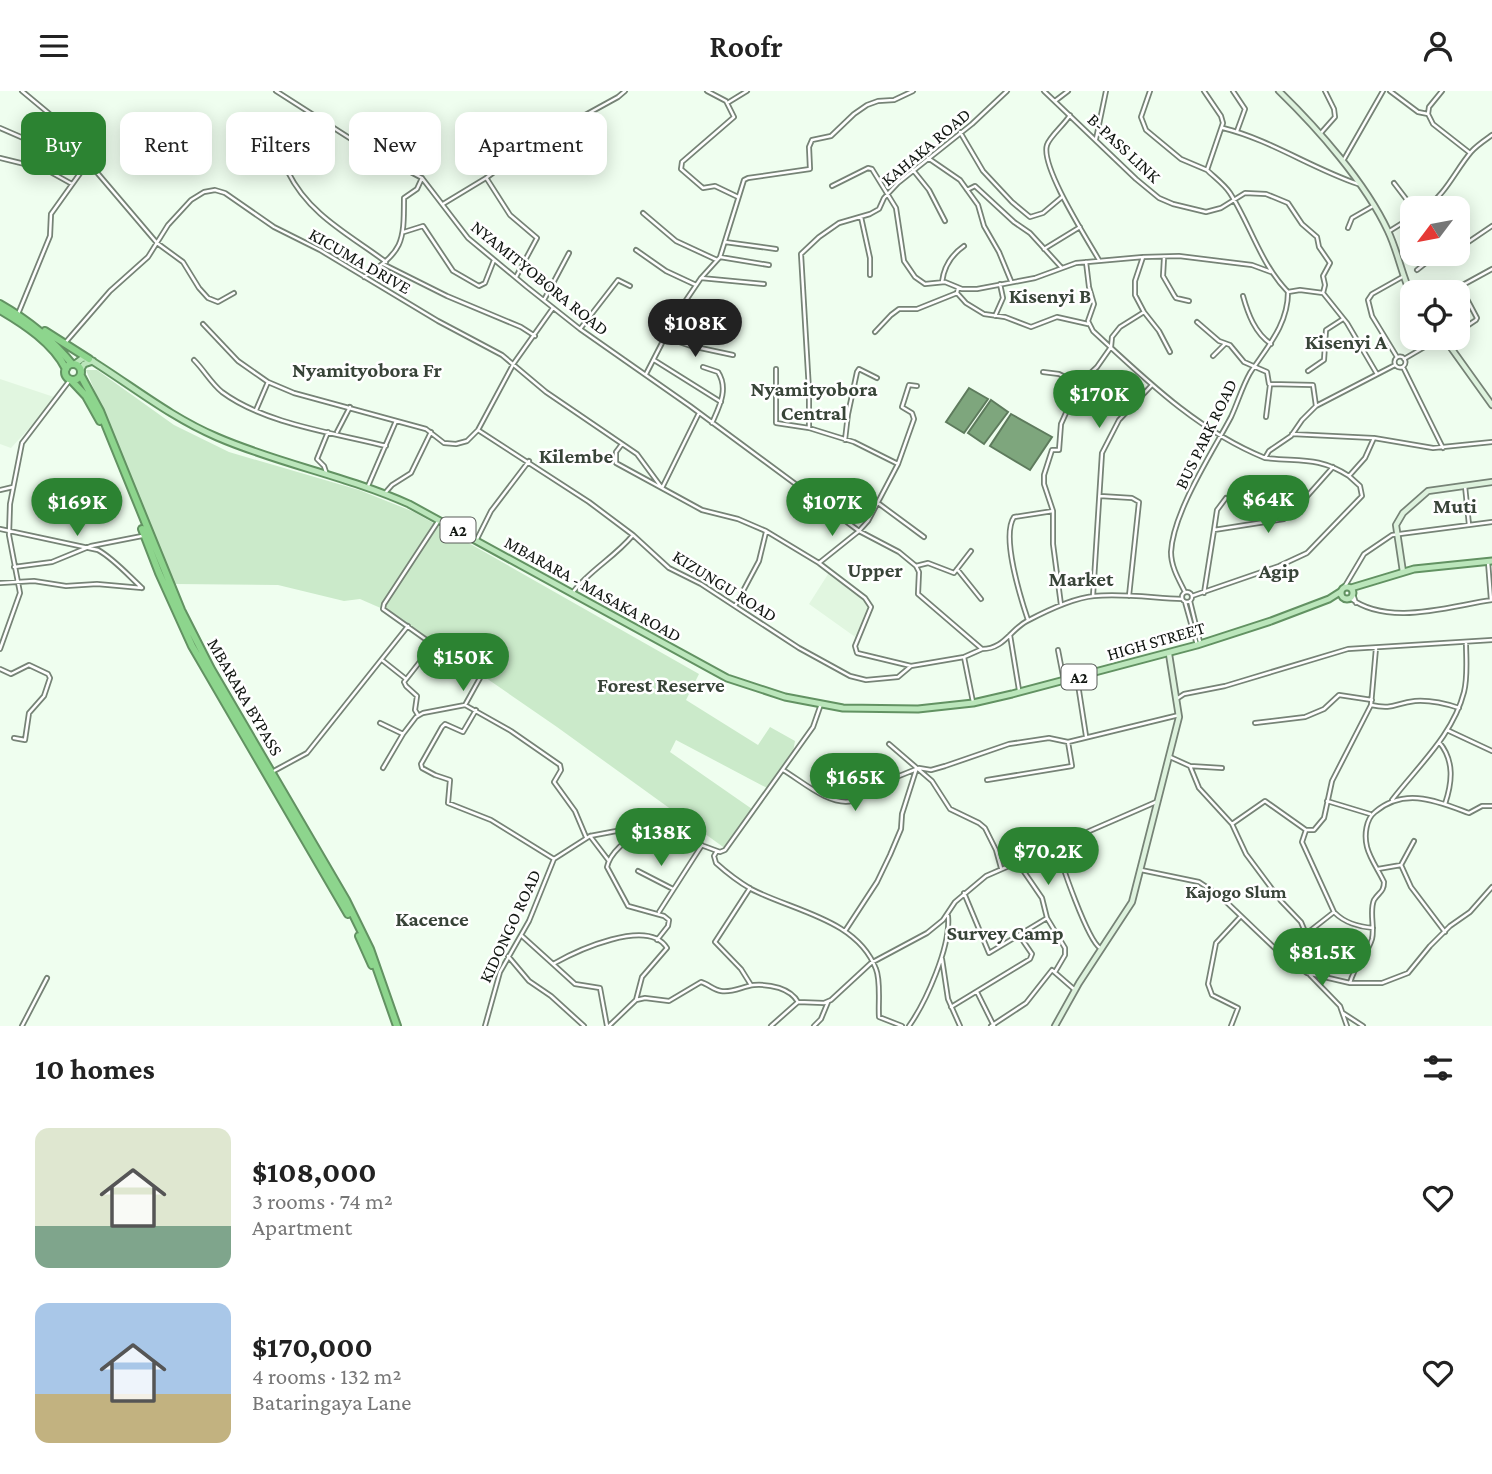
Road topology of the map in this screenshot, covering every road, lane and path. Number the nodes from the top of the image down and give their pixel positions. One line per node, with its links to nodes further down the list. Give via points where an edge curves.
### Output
1 (22, 91): 22 (street)
2 (276, 91): 42 (street)
3 (625, 91): 43 (street, via 529,146)
4 (707, 91): 21 (street)
5 (747, 91): 19 (street)
6 (913, 91): 52 (street, via 867,105 831,136 812,139 810,169 748,178)
7 (1007, 91): 28 (street, KAHAKA ROAD)
8 (1044, 91): 20 (street, B-PASS LINK)
9 (1068, 91): 20 (street)
10 (1106, 91): 32 (street)
11 (1150, 91): 38 (street, via 1141,117 1146,130 1181,159)
12 (1204, 91): 26 (street, via 1221,116)
13 (1233, 91): 27 (street, via 1245,109)
14 (1279, 91): 29 (main road)
15 (1325, 91): 29 (street, via 1335,117)
16 (1383, 91): 36 (street)
17 (1390, 91): 24 (street)
18 (1439, 92): 24 (street)
19 (740, 93): 21 (street)
20 (1055, 101): 23 (street, B-PASS LINK)
21 (728, 103): 52 (street, via 733,119 681,166 702,188 715,186)
22 (46, 112)
23 (1070, 114): 32 (street, B-PASS LINK); 53 (street, via 1046,147)
24 (1428, 114): 33 (street, via 1433,124)
25 (0, 128): 31 (street)
26 (1223, 128): 27 (street); 38 (street)
27 (1237, 131): 46 (street)
28 (960, 132): 34 (street, KAHAKA ROAD); 53 (street, via 983,171 1030,217 1044,213)
29 (1320, 134): 36 (main road)
30 (1492, 135): 33 (street)
31 (21, 138)
32 (1096, 139): 54 (street, B-PASS LINK, via 1149,190 1173,204 1206,212)
33 (1470, 153): 51 (street)
34 (928, 157): 37 (street, KAHAKA ROAD); 48 (street)
35 (0, 158): 45 (street, via 45,169)
36 (1343, 162): 46 (main road)
37 (913, 170): 49 (street, KAHAKA ROAD); 59 (street)
38 (1206, 170): 54 (street)
39 (80, 175): 45 (street)
40 (99, 175): 68 (street)
41 (290, 175): 80 (street, via 302,196 327,221)
42 (422, 178): 55 (street, NYAMITYOBORA ROAD); 64 (street, via 417,189 404,198)
43 (486, 178): 55 (street); 90 (street, via 510,215 537,238)
44 (1394, 183): 50 (street)
45 (72, 184): 113 (street, via 51,214 50,236)
46 (1358, 184): 56 (main road)
47 (832, 186): 49 (street, via 870,168)
48 (967, 190): 71 (street, via 975,186); 95 (street)
49 (887, 194): 58 (street, KAHAKA ROAD, via 879,209); 94 (street, via 898,213 904,261 920,282)
50 (1404, 196)
51 (1439, 196)
52 (738, 197): 67 (street)
53 (1062, 197): 62 (street)
54 (1234, 201): 86 (street); 104 (street, B-PASS LINK, via 1250,193 1288,203 1317,237 1330,263 1323,276)
55 (443, 204): 77 (street, NYAMITYOBORA ROAD, via 468,238)
56 (1373, 206): 63 (street, via 1361,210); 65 (main road)
57 (643, 213): 76 (street, via 676,241)
58 (861, 217): 87 (street); 167 (street, KAHAKA ROAD, via 834,227 802,254)
59 (945, 221)
60 (1400, 224): 65 (street)
61 (1492, 226): 66 (street)
62 (1080, 227): 71 (street); 78 (street)
63 (1348, 228)
64 (404, 232): 77 (street, via 424,227 453,271 479,286 485,283); 80 (street)
65 (1388, 232): 88 (main road)
66 (1470, 241)
67 (725, 242): 70 (street); 76 (street)
68 (157, 243): 89 (street, KICUMA DRIVE, via 191,200 215,190); 102 (street, via 183,262 208,298 218,302); 125 (street, KICUMA DRIVE)
69 (964, 246): 94 (street, via 949,259)
70 (776, 249)
71 (1044, 249): 83 (street)
72 (636, 250): 97 (street)
73 (569, 253): 106 (street)
74 (1143, 257): 75 (street); 78 (street); 112 (street, via 1134,288)
75 (1164, 258): 86 (street, via 1252,265); 107 (street, via 1163,276 1174,296)
76 (719, 259): 81 (street); 91 (street)
77 (494, 260): 90 (street, NYAMITYOBORA ROAD)
78 (1098, 260): 79 (street)
79 (1086, 262): 83 (street); 118 (street, via 1094,304)
80 (385, 263): 89 (street); 122 (street)
81 (769, 265)
82 (1422, 266): 85 (street)
83 (1061, 267): 95 (street)
84 (1492, 269): 93 (street)
85 (1417, 270)
86 (1271, 272): 101 (street)
87 (870, 275)
88 (1404, 276): 92 (main road); 134 (street, via 1368,300)
89 (364, 277): 139 (street, KICUMA DRIVE)
90 (516, 277): 106 (street, NYAMITYOBORA ROAD)
91 (701, 278): 96 (street); 97 (street)
92 (1406, 280)
93 (1470, 281)
94 (942, 282): 100 (street)
95 (1011, 282): 98 (street)
96 (764, 283)
97 (696, 285): 123 (street)
98 (1000, 285): 100 (street); 114 (street, via 1003,298)
99 (630, 286): 120 (street, via 618,280)
100 (958, 288): 103 (street)
101 (1288, 292): 104 (street); 127 (street, BUS PARK ROAD, via 1286,314)
102 (234, 293)
103 (957, 293): 114 (street, via 971,307); 121 (street, via 917,309 899,309)
104 (1323, 293): 115 (street)
105 (1243, 296): 127 (street, via 1252,323)
106 (544, 300): 110 (street, NYAMITYOBORA ROAD)
107 (1189, 301)
108 (0, 305): 113 (highway, A2)
109 (1470, 305): 119 (street, via 1477,318)
110 (553, 308): 120 (street, NYAMITYOBORA ROAD); 122 (street)
111 (0, 310): 145 (highway, via 38,337)
112 (1144, 312): 128 (street, via 1120,327); 131 (street)
113 (18, 315): 124 (highway, A2)
114 (996, 316): 118 (street, via 1035,327 1058,317)
115 (1343, 319): 147 (street, via 1326,330 1324,360); 150 (street)
116 (1198, 322): 126 (street)
117 (203, 324): 153 (street, via 237,361)
118 (1088, 324): 128 (street)
119 (1470, 324)
120 (580, 329): 149 (street, NYAMITYOBORA ROAD)
121 (875, 332)
122 (535, 335): 139 (street)
123 (664, 337): 132 (street); 138 (street)
124 (53, 339): 125 (highway, A2); 143 (highway, A2)
125 (64, 343): 136 (highway, A2)
126 (1225, 344): 133 (street); 144 (street)
127 (1271, 344): 144 (street, BUS PARK ROAD)
128 (1111, 347): 154 (street); 157 (street)
129 (1422, 350): 135 (street)
130 (1453, 350): 159 (main road)
131 (1170, 352)
132 (733, 355)
133 (1213, 356)
134 (1397, 357): 135 (street); 140 (street)
135 (1404, 359): 142 (street)
136 (91, 360): 143 (main road, via 83,358); 184 (main road, MBARARA - MASAKA ROAD / A2, via 214,436)
137 (194, 360): 162 (street, via 223,392)
138 (654, 361): 149 (street); 158 (street)
139 (514, 363): 168 (street); 177 (street, KICUMA DRIVE, via 537,385)
140 (1395, 365): 142 (street); 150 (street)
141 (703, 367): 158 (street, via 720,375)
142 (1403, 367): 179 (street)
143 (77, 368): 145 (highway); 152 (highway); 278 (highway, MBARARA BYPASS, via 100,411 181,610)
144 (1254, 368): 155 (street, via 1267,372); 173 (street, BUS PARK ROAD)
145 (66, 369): 152 (highway, MBARARA BYPASS)
146 (776, 369): 167 (street, via 776,423)
147 (1308, 371)
148 (1043, 373): 154 (street, via 1059,374)
149 (646, 374): 163 (street, NYAMITYOBORA ROAD)
150 (1377, 374): 160 (street)
151 (877, 377): 175 (street, via 864,370 857,372)
152 (71, 380): 189 (street, via 23,439); 206 (highway, MBARARA BYPASS, via 97,415)
153 (268, 382): 161 (street); 162 (street)
154 (1079, 384): 196 (street, via 1061,424 1059,450 1052,450 1044,475)
155 (1270, 384): 160 (street, via 1311,384); 164 (street)
156 (917, 386): 182 (street, via 909,385 902,402 914,419)
157 (1151, 386): 173 (street); 193 (street, via 1125,412 1103,447)
158 (721, 402): 166 (street)
159 (1492, 405)
160 (1316, 406): 172 (street)
161 (349, 407): 165 (street); 171 (street)
162 (256, 410): 169 (street)
163 (699, 413): 166 (street, NYAMITYOBORA ROAD); 190 (street)
164 (1266, 417)
165 (396, 421): 170 (street); 178 (street)
166 (712, 423): 204 (street, NYAMITYOBORA ROAD)
167 (809, 428): 175 (street)
168 (478, 429): 170 (street, via 467,441 456,444 444,443); 181 (street, KIZUNGU ROAD)
169 (328, 432): 171 (street); 184 (street, via 317,459)
170 (431, 432): 192 (street, via 411,473)
171 (336, 433): 178 (street)
172 (1292, 434): 174 (street); 180 (street)
173 (1218, 436): 180 (street); 221 (street, BUS PARK ROAD, via 1175,527 1172,561)
174 (1374, 438): 179 (street); 185 (street)
175 (845, 440): 182 (street)
176 (1492, 442): 179 (street)
177 (622, 444): 190 (street, KICUMA DRIVE, via 637,454); 190 (street, via 616,463)
178 (386, 446): 187 (street)
179 (1443, 447)
180 (1265, 458): 183 (street, via 1310,459)
181 (529, 461): 207 (street, KIZUNGU ROAD); 209 (street)
182 (898, 464): 195 (street)
183 (1334, 467): 185 (street); 202 (street, via 1284,519)
184 (326, 473): 187 (main road, MBARARA - MASAKA ROAD / A2)
185 (1349, 476): 222 (street, via 1360,486 1362,496 1307,553)
186 (1492, 482): 188 (main road)
187 (368, 486): 192 (main road, MBARARA - MASAKA ROAD / A2)
188 (1465, 486): 199 (street); 205 (main road, via 1425,493 1397,520)
189 (13, 487): 191 (street); 201 (street)
190 (662, 488): 203 (street, via 702,510)
191 (0, 490)
192 (385, 493): 197 (main road, MBARARA - MASAKA ROAD / A2)
193 (1100, 496): 224 (street); 225 (street, via 1139,502)
194 (1226, 498): 202 (street, via 1217,510)
195 (878, 503): 204 (street); 208 (street)
196 (1053, 511): 231 (street); 232 (street, via 1014,517 1010,525 1013,565)
197 (440, 519): 209 (main road, MBARARA - MASAKA ROAD / A2); 233 (street, via 384,604 384,611)
198 (1492, 522): 199 (street)
199 (1469, 525): 205 (street)
200 (0, 529): 201 (street)
201 (9, 530): 210 (street); 215 (street)
202 (1214, 530): 222 (street)
203 (766, 531): 213 (street); 230 (street, via 759,562)
204 (859, 531): 213 (street); 214 (street, NYAMITYOBORA ROAD)
205 (1396, 534): 217 (main road); 220 (street, via 1369,549 1358,562)
206 (145, 535): 210 (street); 338 (highway, MBARARA BYPASS, via 192,646 347,911)
207 (634, 535): 223 (street); 230 (street, KIZUNGU ROAD, via 669,568)
208 (924, 537)
209 (476, 540): 223 (main road, MBARARA - MASAKA ROAD / A2)
210 (85, 548): 215 (street, via 52,562); 218 (street, via 110,556 142,588)
211 (971, 551): 216 (street)
212 (1490, 561): 217 (main road, HIGH STREET / A2); 228 (street)
213 (819, 563): 246 (street, via 871,607 855,646 857,653)
214 (916, 566): 216 (street, via 928,563 951,573); 241 (street, via 920,597)
215 (14, 567): 218 (street)
216 (957, 569): 227 (street)
217 (1403, 572): 220 (main road, HIGH STREET / A2)
218 (18, 582): 219 (street); 240 (street, via 20,598)
219 (0, 583)
220 (1348, 591): 228 (street, via 1356,603 1402,613); 238 (main road, HIGH STREET / A2)
221 (1185, 592): 226 (street); 229 (street)
222 (1204, 593): 226 (street)
223 (571, 594): 255 (main road, MBARARA - MASAKA ROAD / A2, via 727,678)
224 (1093, 596): 225 (street, KIZUNGU ROAD); 231 (street, KIZUNGU ROAD)
225 (1129, 596): 229 (street, KIZUNGU ROAD)
226 (1192, 596): 229 (street)
227 (981, 599)
228 (1492, 600)
229 (1186, 601): 238 (street)
230 (735, 606): 246 (street, KIZUNGU ROAD, via 859,680 898,677)
231 (1061, 607): 232 (street, KIZUNGU ROAD)
232 (1028, 620): 234 (street, KIZUNGU ROAD)
233 (408, 627): 237 (street); 245 (street)
234 (1010, 635): 241 (street, KIZUNGU ROAD, via 996,647); 251 (street)
235 (1492, 640): 236 (street)
236 (1466, 642): 239 (street); 258 (street)
237 (433, 645): 249 (street); 256 (street, via 480,679)
238 (1199, 645): 243 (main road, HIGH STREET / A2)
239 (1376, 648): 252 (street, via 1348,649); 253 (street)
240 (0, 649)
241 (982, 649): 244 (street, KIZUNGU ROAD)
242 (1058, 650): 250 (street)
243 (1169, 654): 248 (main road, HIGH STREET / A2); 252 (main road)
244 (964, 657): 246 (street, KIZUNGU ROAD); 254 (street)
245 (382, 660): 249 (street); 278 (street, via 304,756)
246 (911, 666)
247 (0, 669): 267 (street, via 11,674 29,665 50,678 44,696 29,713 25,740)
248 (1077, 677): 250 (main road, HIGH STREET / A2); 266 (street)
249 (407, 679): 260 (street, via 405,685 417,696)
250 (1064, 681): 251 (main road, HIGH STREET / A2)
251 (1019, 692): 254 (main road, HIGH STREET / A2)
252 (1178, 699): 261 (main road)
253 (1372, 700): 257 (street); 263 (street, via 1339,695 1324,709 1305,717)
254 (973, 703): 255 (main road, HIGH STREET / A2, via 888,710)
255 (821, 704): 276 (street, via 813,727)
256 (465, 705): 259 (street); 260 (street)
257 (1371, 705): 258 (street, via 1393,708 1426,701); 281 (street, via 1332,781)
258 (1459, 708): 264 (street)
259 (476, 710): 289 (street, via 560,765 554,782); 294 (street, via 463,732 444,725 422,768 450,779 448,803 491,820)
260 (418, 715): 265 (street)
261 (1179, 715): 266 (street); 272 (main road)
262 (380, 723): 265 (street)
263 (1255, 723)
264 (1447, 730): 269 (street); 271 (street)
265 (403, 734): 274 (street)
266 (1086, 736): 268 (street)
267 (14, 738)
268 (1068, 742): 277 (street, via 1043,738 1009,744 931,770); 279 (street, via 1072,766)
269 (1439, 742): 280 (street); 283 (street, via 1451,771)
270 (889, 744): 277 (street)
271 (1492, 751)
272 (1170, 757): 273 (street); 282 (main road)
273 (1189, 766): 275 (street); 286 (street, via 1204,794)
274 (383, 768)
275 (1222, 768)
276 (783, 769): 277 (street, via 831,799 849,802 860,775 889,780); 293 (street, via 726,849)
277 (917, 769): 298 (street, via 940,791 950,809 985,828); 312 (street, via 890,855)
278 (272, 772): 338 (highway, MBARARA BYPASS, via 370,949)
279 (987, 781)
280 (1392, 800): 283 (street, via 1406,797); 285 (street)
281 (1327, 801): 285 (street); 287 (street, via 1320,825)
282 (1156, 802): 292 (street); 300 (main road)
283 (1445, 804): 284 (street, via 1469,813)
284 (1492, 806)
285 (1371, 815): 299 (street, via 1367,846)
286 (1232, 824): 287 (street, via 1265,801); 314 (street, via 1246,854)
287 (1306, 830): 306 (street, via 1302,842)
288 (639, 831): 289 (street, KIDONGO ROAD, via 611,830); 291 (street, KIDONGO ROAD, via 674,835); 295 (street)
289 (588, 836): 294 (street, KIDONGO ROAD); 295 (street)
290 (1414, 841): 297 (street)
291 (702, 845): 293 (street, KIDONGO ROAD); 304 (street)
292 (1058, 845): 296 (street); 318 (street, via 1090,935)
293 (717, 851): 303 (street, via 714,859 718,865)
294 (554, 859): 316 (street, KIDONGO ROAD)
295 (608, 861): 307 (street, via 628,906)
296 (1018, 863): 298 (street); 310 (street, via 1042,898)
297 (1401, 865): 299 (street); 313 (street, via 1411,887)
298 (1001, 868): 305 (street)
299 (1377, 869): 311 (street, via 1384,887 1373,904)
300 (1141, 870): 309 (street, via 1195,880); 318 (main road, via 1132,902)
301 (638, 871): 304 (street)
302 (1492, 887): 313 (street)
303 (751, 888): 312 (street); 328 (street, via 715,942)
304 (673, 889): 307 (street)
305 (964, 893): 308 (street); 315 (street, via 986,952)
306 (1334, 912): 311 (street, via 1342,920); 314 (street)
307 (658, 914): 317 (street, via 670,922)
308 (947, 916): 319 (street); 322 (street, via 927,933)
309 (1241, 916): 320 (street); 348 (street, via 1216,943 1208,984 1212,995 1238,1008)
310 (1047, 918): 315 (street); 324 (street, via 1066,952)
311 (1373, 927): 327 (street, via 1367,952 1354,967)
312 (845, 932): 322 (street, via 859,942)
313 (1445, 932): 327 (street, via 1402,976 1382,983)
314 (1306, 934): 320 (street)
315 (1019, 935): 330 (street, via 1032,954 1030,959)
316 (521, 936): 321 (street, KIDONGO ROAD); 323 (street)
317 (657, 940): 323 (street, via 638,935 595,944); 331 (street, via 667,948 642,978)
318 (1103, 948): 329 (main road)
319 (941, 955): 334 (street); 345 (street, via 930,991)
320 (1282, 955): 325 (street)
321 (508, 956): 339 (street, KIDONGO ROAD, via 493,990); 340 (street, via 529,981)
322 (872, 963): 333 (street); 344 (street, via 877,973 879,1017)
323 (553, 964): 341 (street, via 575,984 600,988)
324 (1055, 972): 329 (street); 336 (street, via 1052,970 1026,1003)
325 (1307, 973): 327 (street); 335 (street)
326 (47, 978): 337 (street)
327 (1350, 983)
328 (751, 985): 331 (street, via 724,991 701,982 669,1001); 332 (street, via 788,991)
329 (1075, 990): 347 (main road)
330 (977, 992): 334 (street); 336 (street)
331 (636, 1000): 341 (street)
332 (798, 1002): 333 (street); 342 (street)
333 (828, 1002): 343 (street)
334 (951, 1007): 346 (street)
335 (1343, 1013): 349 (street); 350 (street)
336 (993, 1025)
337 (22, 1026)
338 (395, 1026)
339 (485, 1026)
340 (584, 1026)
341 (608, 1026)
342 (771, 1026)
343 (814, 1026)
344 (902, 1026)
345 (909, 1026)
346 (960, 1026)
347 (1055, 1026)
348 (1231, 1026)
349 (1347, 1026)
350 (1363, 1026)

